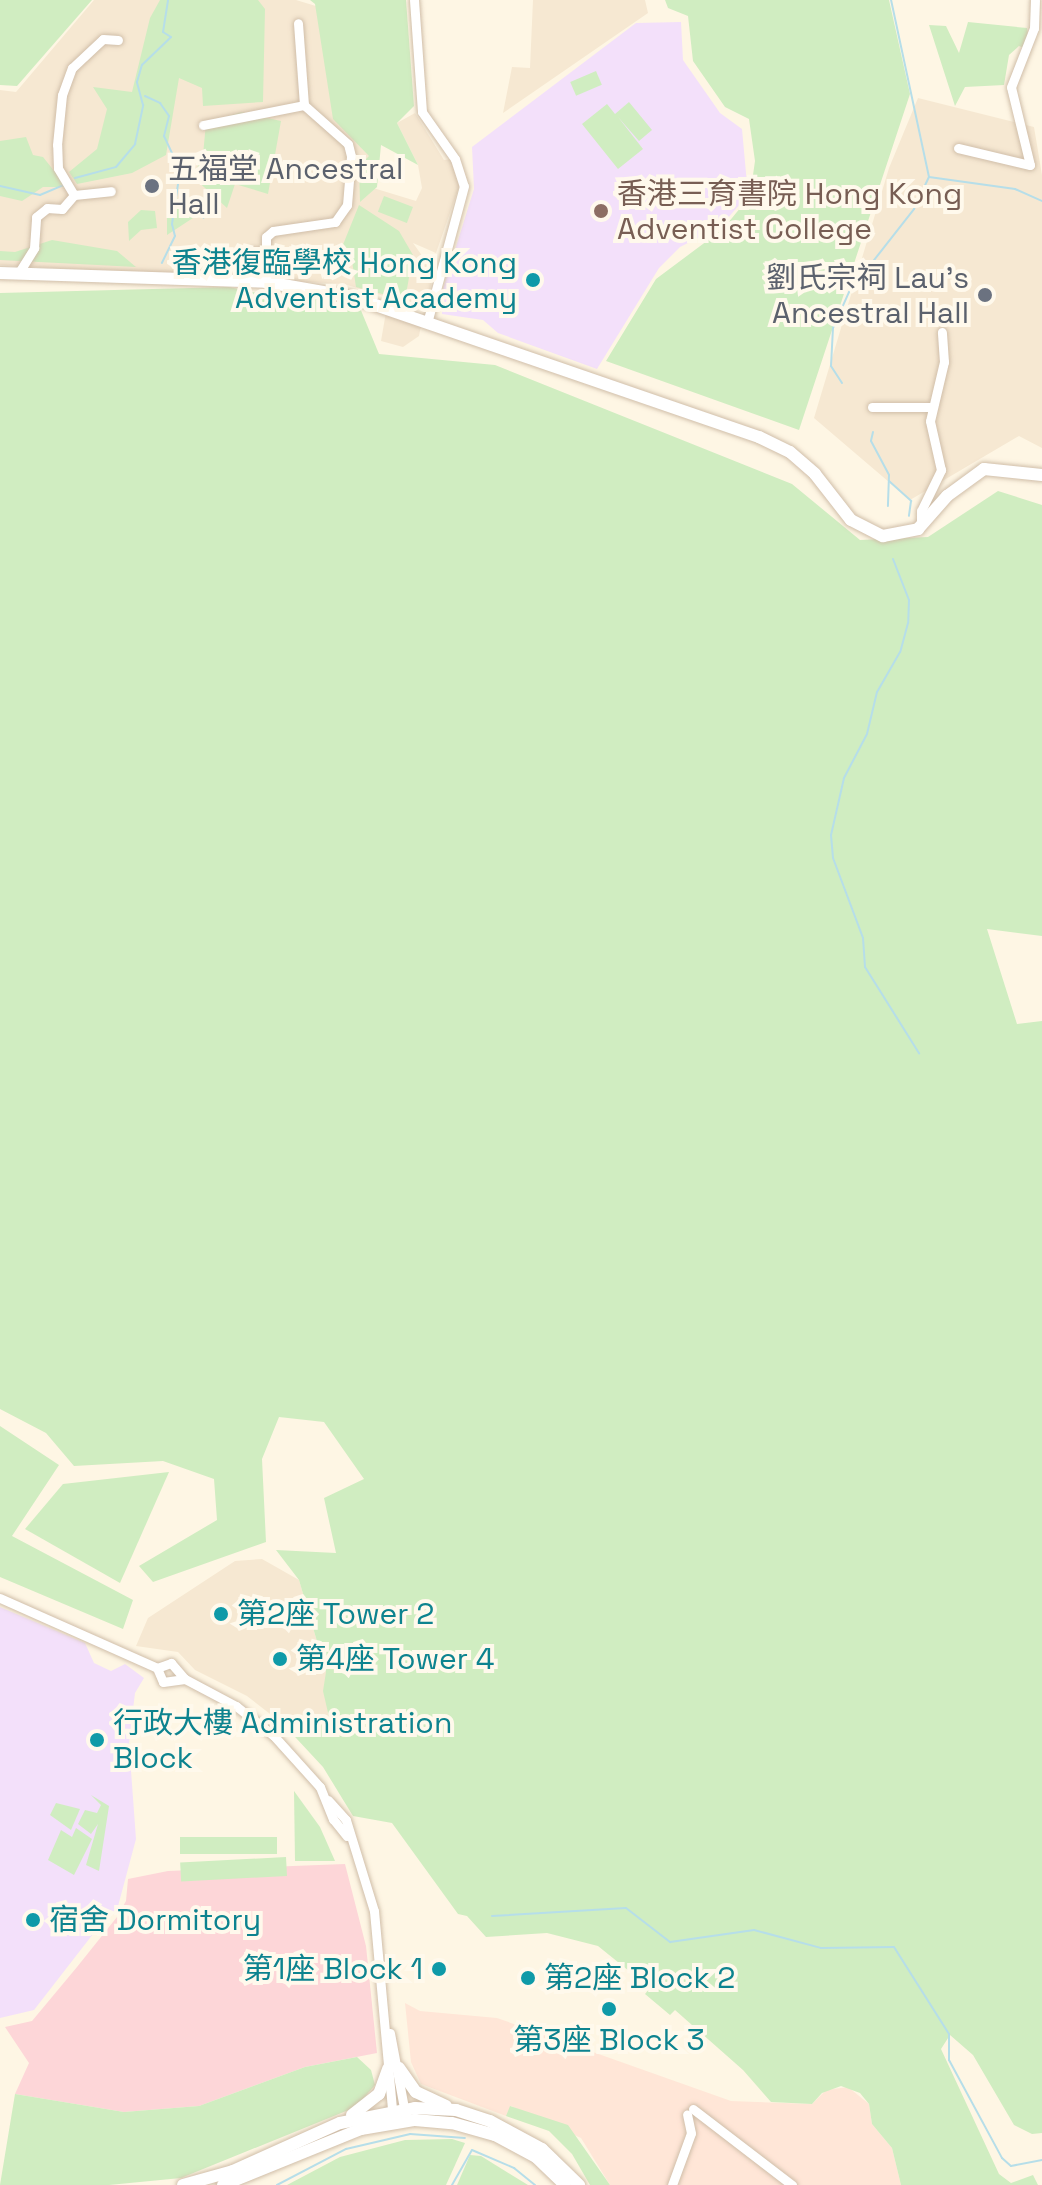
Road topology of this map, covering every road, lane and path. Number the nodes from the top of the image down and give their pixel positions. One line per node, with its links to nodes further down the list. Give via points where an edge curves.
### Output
1 (414, 0): 15 (street, via 422,112 455,159 464,186)
2 (1035, 0): 4 (street)
3 (298, 23): 6 (street)
4 (1038, 27): 8 (street, via 1011,87 1028,167)
5 (118, 40): 10 (street, via 103,39 88,51 72,68 62,95 58,168)
6 (304, 105): 7 (street); 14 (street, via 348,144 347,205 335,222 273,231 266,237)
7 (203, 125)
8 (958, 148)
9 (111, 191): 10 (street)
10 (74, 195): 13 (street, via 62,209 47,208 36,217 34,248)
11 (252, 252): 14 (street, via 262,252)
12 (0, 273): 13 (main road)
13 (18, 274): 14 (main road)
14 (264, 282): 15 (main road, via 352,297)
15 (428, 319): 20 (main road, via 769,442 815,474 858,524 893,537)
16 (942, 332): 18 (street, via 944,362)
17 (872, 407): 18 (street)
18 (932, 407): 20 (street, via 930,425 941,470)
19 (1042, 475): 20 (main road, via 984,469)
20 (923, 520)
21 (0, 1598): 22 (street)
22 (157, 1668): 23 (street, via 168,1662); 23 (street, via 163,1682)
23 (185, 1679): 24 (street, via 256,1721 295,1757 328,1800 374,1911)
24 (394, 2068): 25 (main road, via 416,2092); 26 (street); 27 (main road, via 375,2098)
25 (456, 2110): 26 (main road); 31 (main road, via 521,2135 553,2157)
26 (399, 2115): 27 (main road); 29 (main road); 30 (main road, via 495,2135 536,2157)
27 (340, 2123): 28 (main road, via 233,2171)
28 (183, 2185)
29 (223, 2185)
30 (565, 2185)
31 (579, 2185)
32 (672, 2185): 33 (street, via 691,2133 690,2112)
33 (792, 2185)

